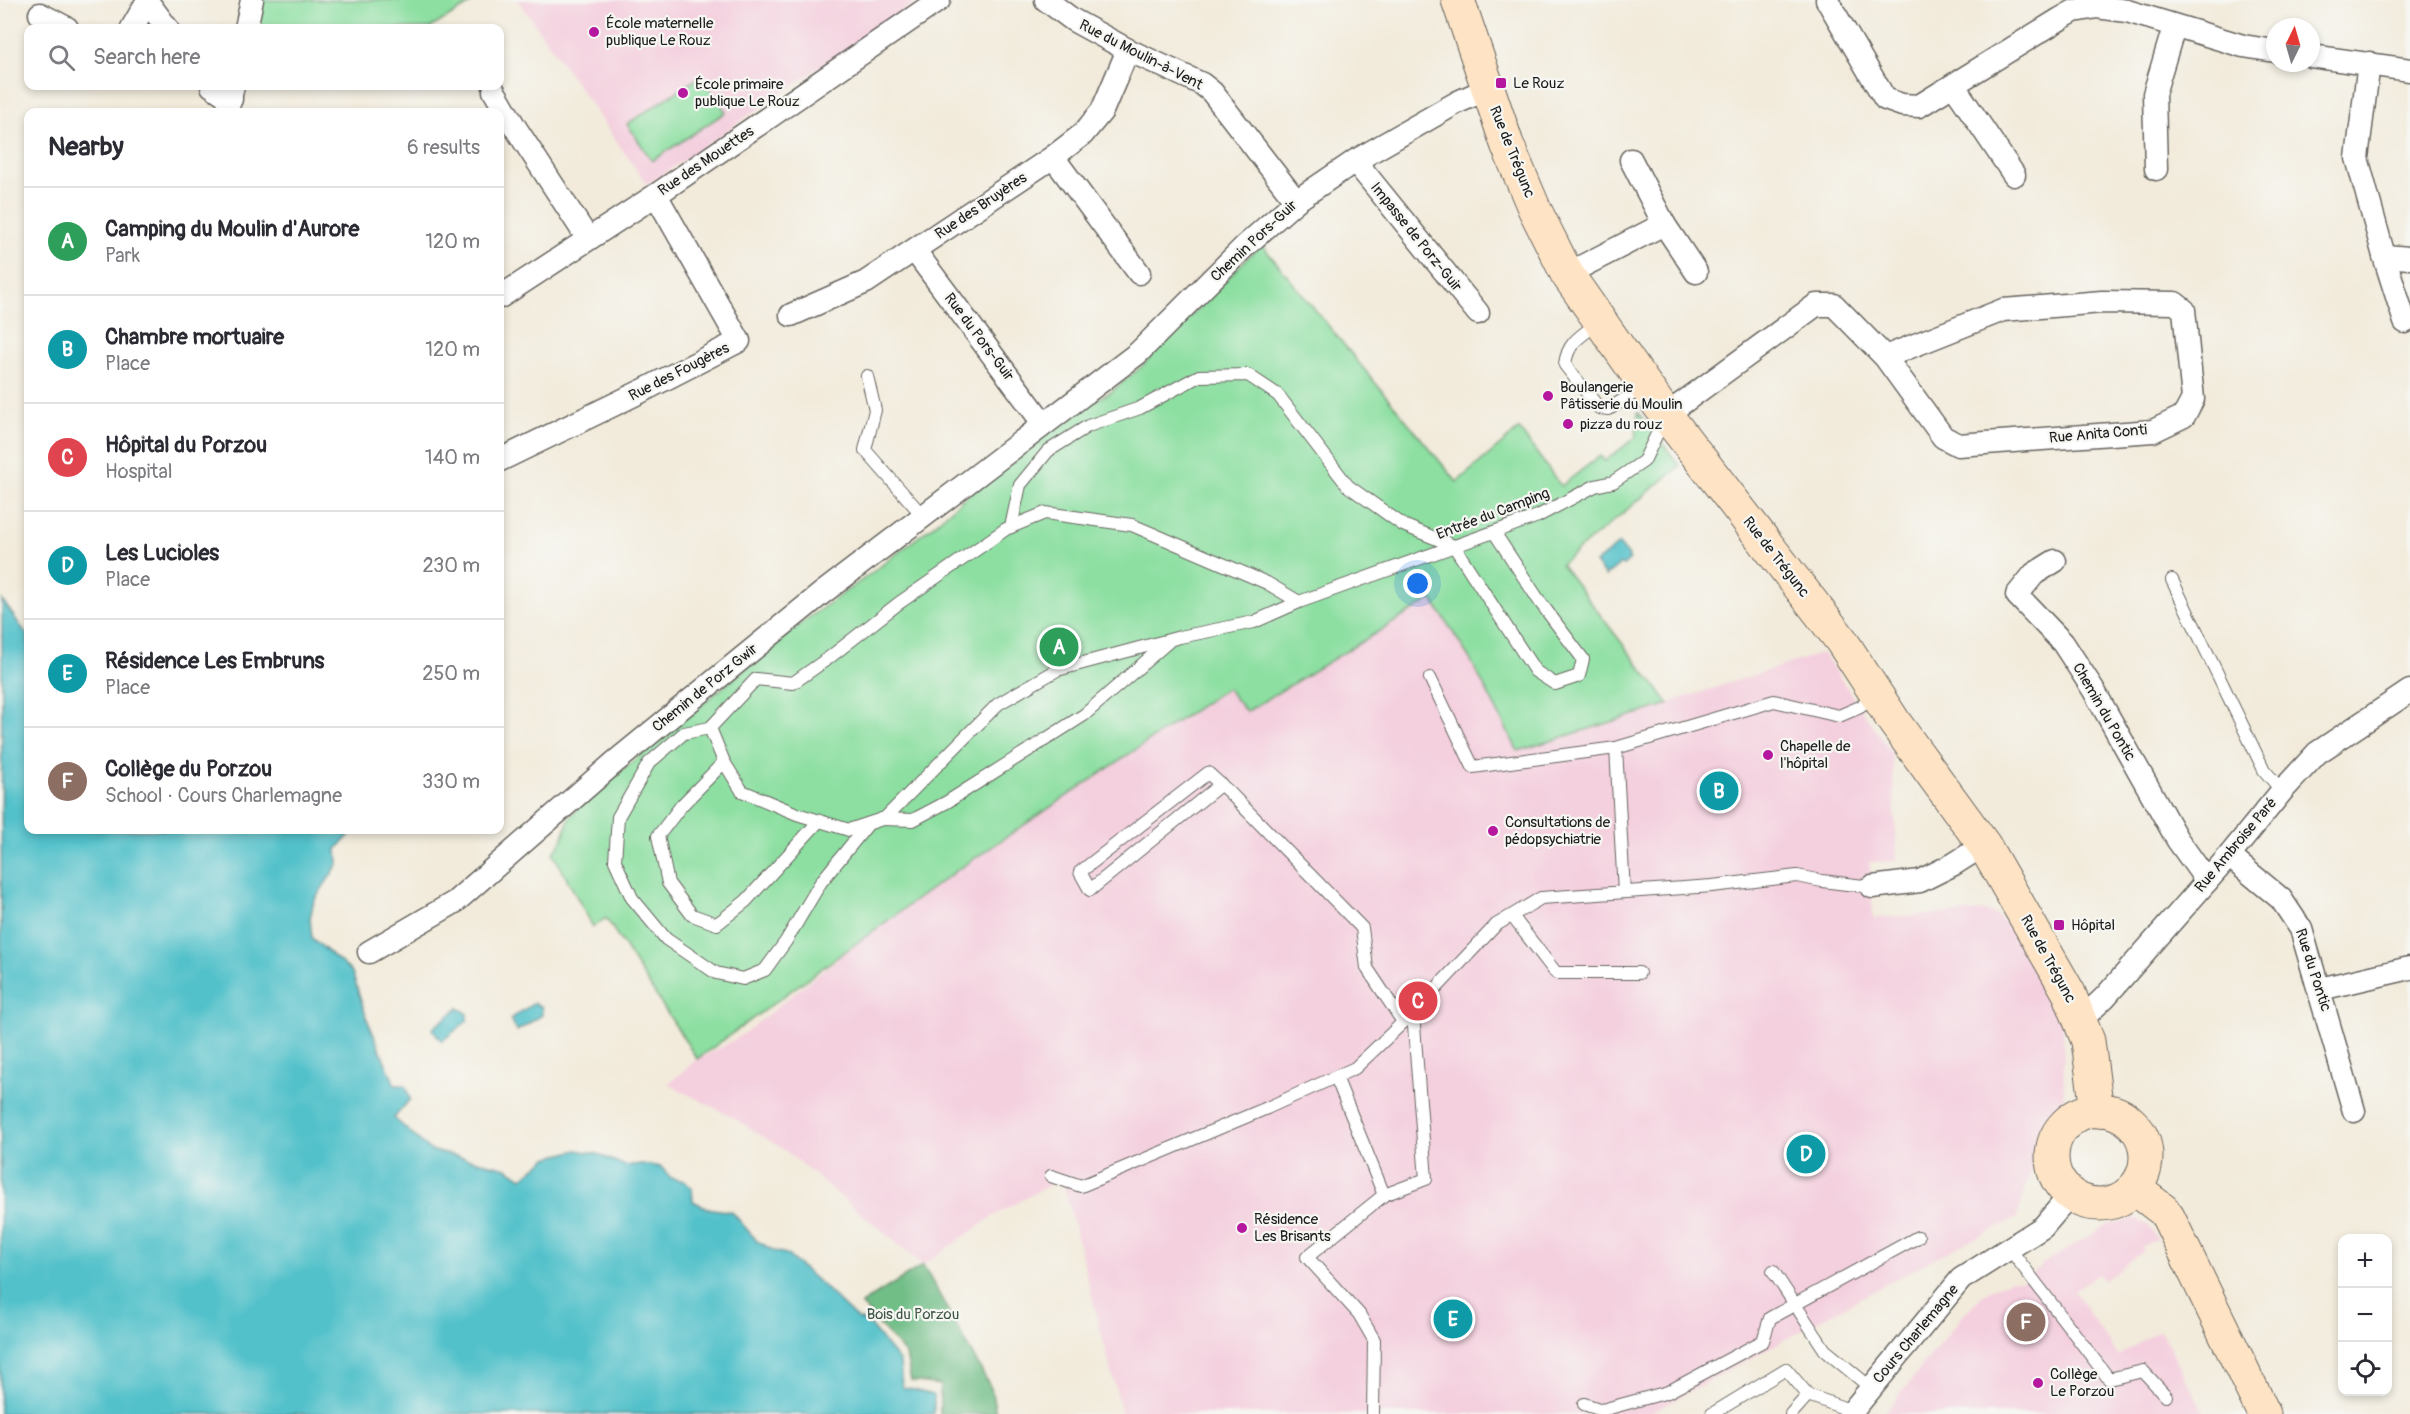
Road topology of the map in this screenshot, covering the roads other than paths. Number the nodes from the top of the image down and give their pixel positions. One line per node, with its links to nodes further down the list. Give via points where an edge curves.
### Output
1 (252, 0): 12 (street)
2 (939, 0): 31 (street, Rue des Mouettes)
3 (1046, 0): 14 (street, Rue du Moulin-à-Vent, via 1073,20)
4 (1458, 0): 20 (main road, Rue de Trégunc)
5 (1827, 0): 19 (street, via 1885,99 1919,106)
6 (148, 1): 10 (street); 11 (street)
7 (2076, 5): 13 (street, via 2127,11); 19 (street)
8 (40, 14): 9 (street)
9 (59, 24)
10 (134, 24)
11 (165, 24)
12 (247, 24)
13 (2174, 27): 15 (street); 29 (street, via 2154,94)
14 (1128, 50): 26 (street, Rue des Bruyères, via 1093,124); 32 (street, Rue du Moulin-à-Vent, via 1212,92)
15 (2266, 50)
16 (2320, 57): 17 (street)
17 (2369, 63): 18 (street); 36 (street, via 2357,158)
18 (2410, 70)
19 (1954, 86): 30 (street)
20 (1487, 89): 28 (street, Chemin Pors-Guir); 40 (main road, Rue de Trégunc, via 1534,208)
21 (218, 90): 23 (street)
22 (494, 91): 25 (street)
23 (230, 99)
24 (504, 108): 34 (street)
25 (504, 108)
26 (1053, 157): 35 (street, Rue des Bruyères); 39 (street)
27 (1631, 159): 33 (street)
28 (1355, 161): 32 (street, Chemin Pors-Guir); 42 (street, Impasse de Porz-Guir)
29 (2156, 169)
30 (2014, 175)
31 (656, 195): 34 (street, Rue des Mouettes); 51 (street, Rue des Fougères, via 739,341)
32 (1296, 201): 50 (street, Chemin Pors-Guir, via 1138,353)
33 (1664, 224): 38 (street); 40 (street)
34 (588, 239): 41 (street, Rue des Mouettes)
35 (915, 251): 43 (street, Rue des Bruyères, via 866,282); 50 (street, Rue du Pors-Guir)
36 (2384, 256): 37 (street); 45 (street)
37 (2410, 258)
38 (1696, 272)
39 (1139, 273)
40 (1567, 273): 44 (main road, Rue de Trégunc)
41 (504, 294)
42 (1478, 313)
43 (791, 315)
44 (1600, 321): 48 (main road, Rue de Trégunc); 48 (lane, via 1566,351 1565,365 1599,408 1609,409)
45 (2405, 322)
46 (1885, 357): 46 (street, Rue Anita Conti, via 2002,310 2102,302 2175,303 2184,310 2193,399 2184,416 2153,430 1958,445 1943,437); 49 (street, Rue Anita Conti, via 1834,305 1816,306)
47 (867, 376): 52 (lane, via 875,410 865,450)
48 (1646, 386): 49 (main road, Rue de Trégunc)
49 (1666, 415): 54 (lane, Entrée du Camping, via 1644,461 1613,482 1595,486 1538,516); 62 (main road, Rue de Trégunc, via 1841,640)
50 (1043, 423): 52 (street, Chemin de Porz Gwir)
51 (504, 458)
52 (922, 516): 77 (street, Chemin de Porz Gwir, via 615,762 455,902)
53 (1011, 527): 55 (lane, via 1020,485 1048,450 1088,426 1140,408 1199,376 1248,375 1278,395 1348,486 1403,525); 58 (lane, via 1045,513 1132,525 1267,583); 63 (lane, via 899,603 794,683 756,679)
54 (1494, 532): 55 (lane, Entrée du Camping); 55 (lane, via 1583,659 1579,676 1556,684 1535,671)
55 (1454, 546): 58 (lane, Entrée du Camping)
56 (2055, 561): 73 (street, Chemin du Pontic, via 2034,574 2017,595 2063,643 2177,839)
57 (2172, 580): 67 (lane, via 2264,770)
58 (1299, 602): 59 (lane, Entrée du Camping, via 1254,622)
59 (1171, 639): 68 (lane, via 1084,715 947,802 913,820); 68 (lane, Entrée du Camping, via 1057,670 998,704)
60 (1430, 678): 64 (lane, via 1473,767)
61 (2410, 691): 67 (street, Rue Ambroise Paré, via 2318,753)
62 (1876, 696): 64 (lane, via 1839,716 1774,701); 71 (main road, Rue de Trégunc)
63 (710, 728): 65 (lane); 70 (lane, via 684,733 649,763 618,817 615,861 633,898 666,939 716,973 743,980 765,970 821,882)
64 (1616, 748): 75 (lane)
65 (724, 762): 69 (lane, via 742,791); 69 (lane, via 658,836 668,883 692,915 717,924 746,901)
66 (1221, 784): 66 (lane, via 1208,773 1080,872 1090,890); 83 (lane, via 1362,927 1367,968)
67 (2282, 791): 72 (street, Rue Ambroise Paré)
68 (882, 819): 70 (lane)
69 (819, 821): 70 (lane, via 849,830)
70 (868, 824)
71 (1984, 845): 74 (street, via 1920,881); 82 (main road, Rue de Trégunc)
72 (2229, 856): 73 (street, Rue Ambroise Paré); 80 (street, Rue du Pontic, via 2281,899 2301,929)
73 (2208, 880): 82 (street, Rue Ambroise Paré)
74 (1872, 887): 75 (lane, via 1797,876)
75 (1624, 892): 76 (lane, via 1541,898)
76 (1512, 916): 79 (lane, via 1556,973); 81 (lane, via 1496,925)
77 (369, 952)
78 (2410, 968): 80 (street)
79 (1639, 973)
80 (2320, 989): 86 (street, Rue du Pontic)
81 (1413, 1013): 83 (lane); 90 (lane, via 1426,1179)
82 (2080, 1021): 85 (main road, Rue de Trégunc, via 2088,1041)
83 (1403, 1022): 84 (lane, via 1355,1068)
84 (1336, 1077): 87 (lane, via 1082,1186); 90 (lane)
85 (2097, 1111): 88 (main road, via 2116,1113 2139,1132 2146,1161); 89 (main road, via 2073,1118 2054,1143 2055,1174)
86 (2354, 1111)
87 (1051, 1176)
88 (2134, 1188): 89 (main road, via 2107,1203 2091,1203); 103 (main road, via 2168,1217)
89 (2071, 1194): 92 (street, Cours Charlemagne, via 2043,1227)
90 (1384, 1195): 100 (lane, via 1306,1257 1359,1314 1374,1340)
91 (1918, 1237): 94 (lane)
92 (2009, 1248): 95 (street, Cours Charlemagne, via 1961,1279); 97 (lane, via 2109,1379 2143,1371)
93 (1773, 1271): 94 (lane)
94 (1794, 1303): 95 (lane, via 1825,1350); 98 (lane, via 1770,1318 1763,1341 1668,1392 1602,1410)
95 (1871, 1388): 99 (street, Cours Charlemagne)
96 (1808, 1395): 99 (lane); 101 (lane, via 1786,1369); 102 (lane)
97 (2166, 1396)
98 (1584, 1404)
99 (1851, 1413)
100 (1373, 1414)
101 (1712, 1414)
102 (1791, 1414)
103 (2264, 1414)

